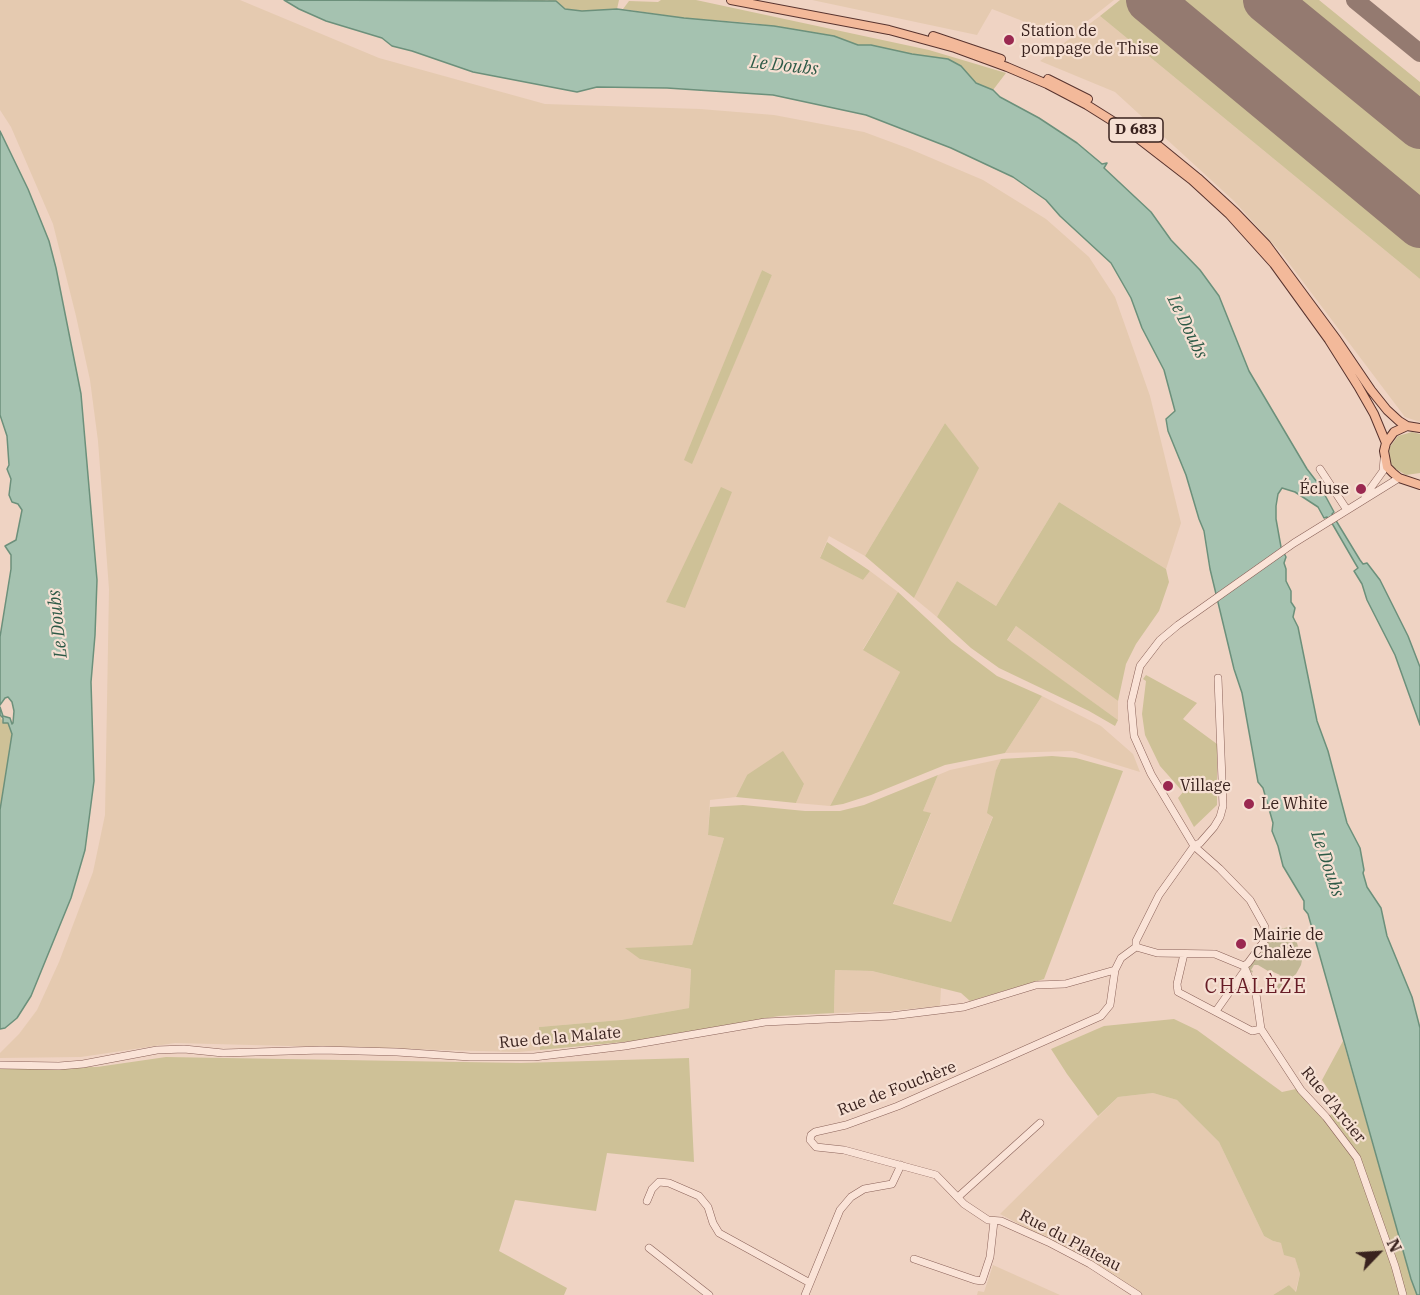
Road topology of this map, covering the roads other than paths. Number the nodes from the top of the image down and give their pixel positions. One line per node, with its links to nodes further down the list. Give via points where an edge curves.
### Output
1 (731, 0): 5 (main road, D 683, via 898,32 955,48 1047,84 1130,132 1192,180 1274,264 1358,386)
2 (756, 0): 3 (main road, D 683, via 879,23 981,51 1060,84 1135,129 1198,178 1266,244 1376,397)
3 (1407, 426): 4 (main road); 5 (main road, via 1394,432)
4 (1420, 428)
5 (1386, 443): 6 (main road)
6 (1384, 459): 8 (main road); 11 (street, via 1383,471)
7 (1320, 469): 12 (street)
8 (1399, 478): 9 (main road); 11 (street)
9 (1416, 480): 10 (main road)
10 (1420, 485)
11 (1361, 501): 12 (street)
12 (1347, 510): 14 (street, via 1200,609 1165,635 1146,656 1137,676 1131,715 1138,749)
13 (1218, 678): 14 (street, via 1223,806 1220,818)
14 (1194, 846): 15 (street, via 1160,895); 17 (street, via 1250,900 1265,927 1265,940)
15 (1136, 947): 16 (street); 18 (street, via 1121,958)
16 (1184, 954): 17 (street, via 1215,954); 19 (street, via 1178,992)
17 (1244, 968): 19 (street); 20 (street, via 1256,994)
18 (1115, 970): 21 (street, Rue de la Malate, via 1065,984 1026,987 964,1007 891,1016 765,1022 534,1057 322,1050 223,1053 184,1049 156,1050 83,1064); 23 (street, Rue de Fouchère, via 1110,1005 1101,1016 925,1095 846,1125 815,1132 810,1138 816,1147)
19 (1215, 1011): 20 (street, via 1252,1031)
20 (1261, 1029): 33 (street, Rue d'Arcier, via 1301,1090 1358,1158)
21 (0, 1065)
22 (1040, 1123): 24 (street)
23 (901, 1165): 24 (street, Rue du Plateau, via 936,1175); 29 (street, via 892,1184 864,1189 846,1202)
24 (958, 1197): 26 (street, Rue du Plateau)
25 (647, 1201): 29 (street, via 659,1182 699,1196 719,1233)
26 (994, 1221): 28 (street, via 990,1257 982,1281); 32 (street, Rue du Plateau, via 1048,1242)
27 (649, 1248): 30 (street)
28 (914, 1259)
29 (810, 1283): 31 (street)
30 (709, 1295)
31 (805, 1295)
32 (1138, 1295)
33 (1403, 1295)

